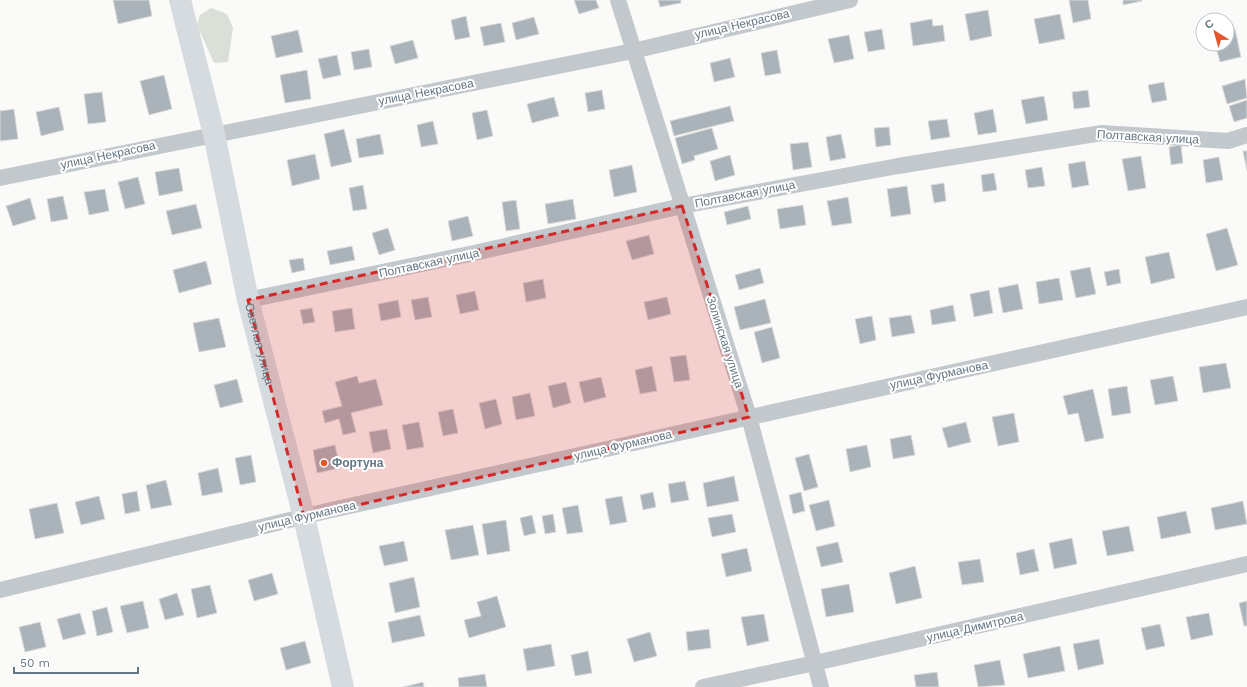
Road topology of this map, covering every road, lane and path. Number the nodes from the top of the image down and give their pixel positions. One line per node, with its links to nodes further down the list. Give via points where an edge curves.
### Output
1 (180, 0): 6 (main road, Светлая улица)
2 (618, 0): 5 (street, Золинская улица)
3 (850, 0): 4 (street, улица Некрасова)
4 (821, 3): 5 (street, улица Некрасова)
5 (633, 51): 6 (street, улица Некрасова); 9 (street, Золинская улица)
6 (214, 134): 8 (street, улица Некрасова); 10 (main road, Светлая улица)
7 (1247, 135): 9 (street, Полтавская улица, via 1228,141 1102,133 898,166)
8 (0, 178)
9 (682, 206): 10 (street, Полтавская улица, via 474,254); 12 (street, Золинская улица)
10 (248, 300): 13 (main road, Светлая улица)
11 (1247, 307): 12 (street, улица Фурманова)
12 (749, 417): 13 (street, улица Фурманова); 16 (street, Золинская улица)
13 (304, 517): 15 (street, улица Фурманова); 17 (main road, Светлая улица)
14 (1247, 564): 16 (street, улица Димитрова)
15 (0, 590)
16 (815, 663): 18 (street, улица Димитрова); 19 (street, Золинская улица)
17 (343, 687)
18 (703, 687)
19 (821, 687)

